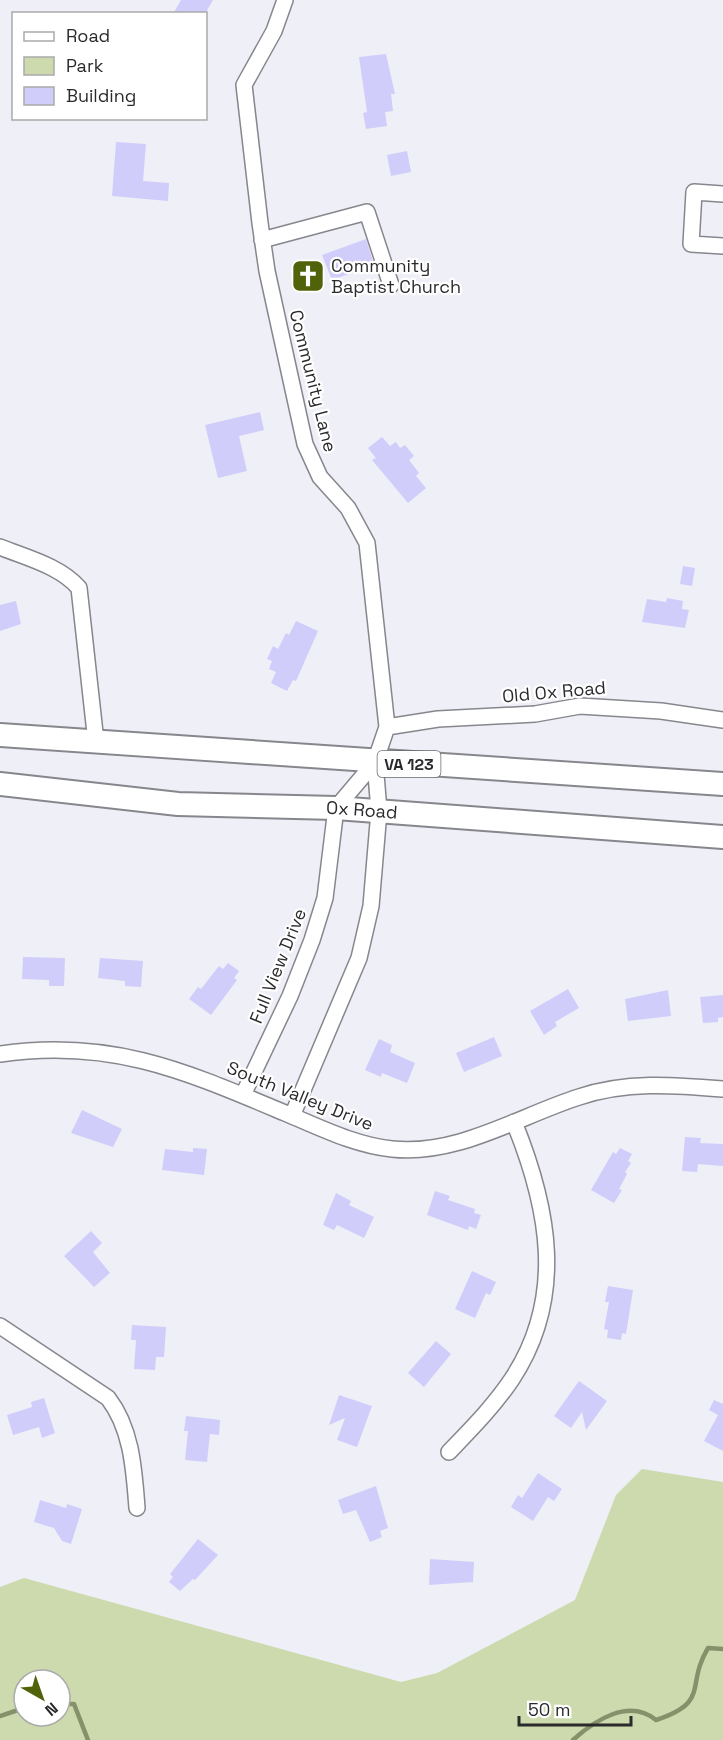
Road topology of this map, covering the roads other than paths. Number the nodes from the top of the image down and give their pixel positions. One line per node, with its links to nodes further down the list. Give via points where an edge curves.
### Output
1 (285, 0): 3 (street, Community Lane, via 274,30 244,85)
2 (723, 194): 4 (street, via 694,192 691,244)
3 (262, 240): 5 (street, via 367,212); 8 (street, Community Lane, via 308,453 320,477 358,522 367,543)
4 (723, 246)
5 (391, 285)
6 (0, 547): 10 (street, via 70,577 79,588)
7 (723, 720): 8 (street, Old Ox Road, via 580,706 535,714 438,719)
8 (387, 727): 11 (street, Community Lane)
9 (0, 735): 10 (highway, VA 123)
10 (96, 742): 11 (highway, VA 123)
11 (375, 762): 13 (highway, VA 123); 14 (street); 15 (street)
12 (0, 784): 14 (highway, Ox Road, via 178,804)
13 (723, 784)
14 (336, 808): 15 (highway, Ox Road); 19 (street, Full View Drive, via 325,898 312,940)
15 (379, 812): 16 (highway, Ox Road); 20 (street, via 371,906 359,958)
16 (723, 837)
17 (0, 1054): 19 (street, South Valley Drive, via 53,1050 123,1054 209,1080)
18 (723, 1089): 21 (street, South Valley Drive, via 665,1084 627,1086 580,1096)
19 (243, 1095): 20 (street, South Valley Drive)
20 (292, 1116): 21 (street, South Valley Drive, via 346,1138 393,1149 444,1146)
21 (514, 1122): 23 (street, via 545,1216 548,1259 543,1302 513,1378)
22 (0, 1326): 24 (street, via 112,1403 131,1450)
23 (449, 1452)
24 (137, 1508)

